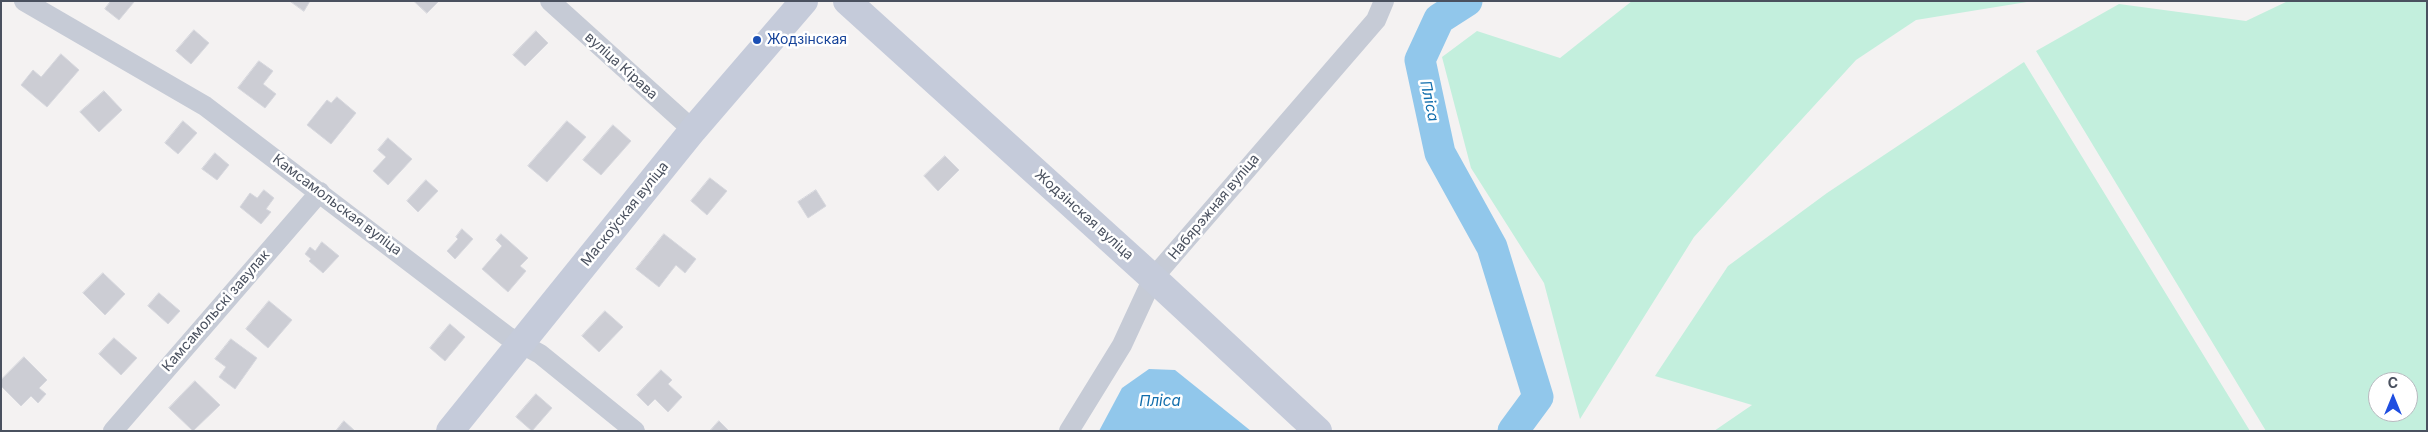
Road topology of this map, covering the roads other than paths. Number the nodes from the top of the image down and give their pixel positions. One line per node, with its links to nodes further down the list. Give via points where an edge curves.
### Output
1 (24, 1): 7 (street, Камсамольская вуліца, via 205,106)
2 (550, 1): 6 (street, вуліца Кірава)
3 (804, 1): 6 (main road, Маскоўская вуліца)
4 (848, 1): 8 (main road, Жодзінская вуліца)
5 (1384, 1): 8 (street, Набярэжная вуліца, via 1376,20)
6 (693, 130): 9 (main road, Маскоўская вуліца)
7 (320, 192): 9 (street, Камсамольская вуліца); 10 (street, Камсамольскі завулак)
8 (1154, 278): 13 (street, Набярэжная вуліца, via 1122,345); 14 (main road, Жодзінская вуліца)
9 (521, 345): 11 (main road, Маскоўская вуліца); 12 (street, Камсамольская вуліца, via 540,354)
10 (113, 431)
11 (450, 431)
12 (635, 431)
13 (1069, 431)
14 (1318, 431)

